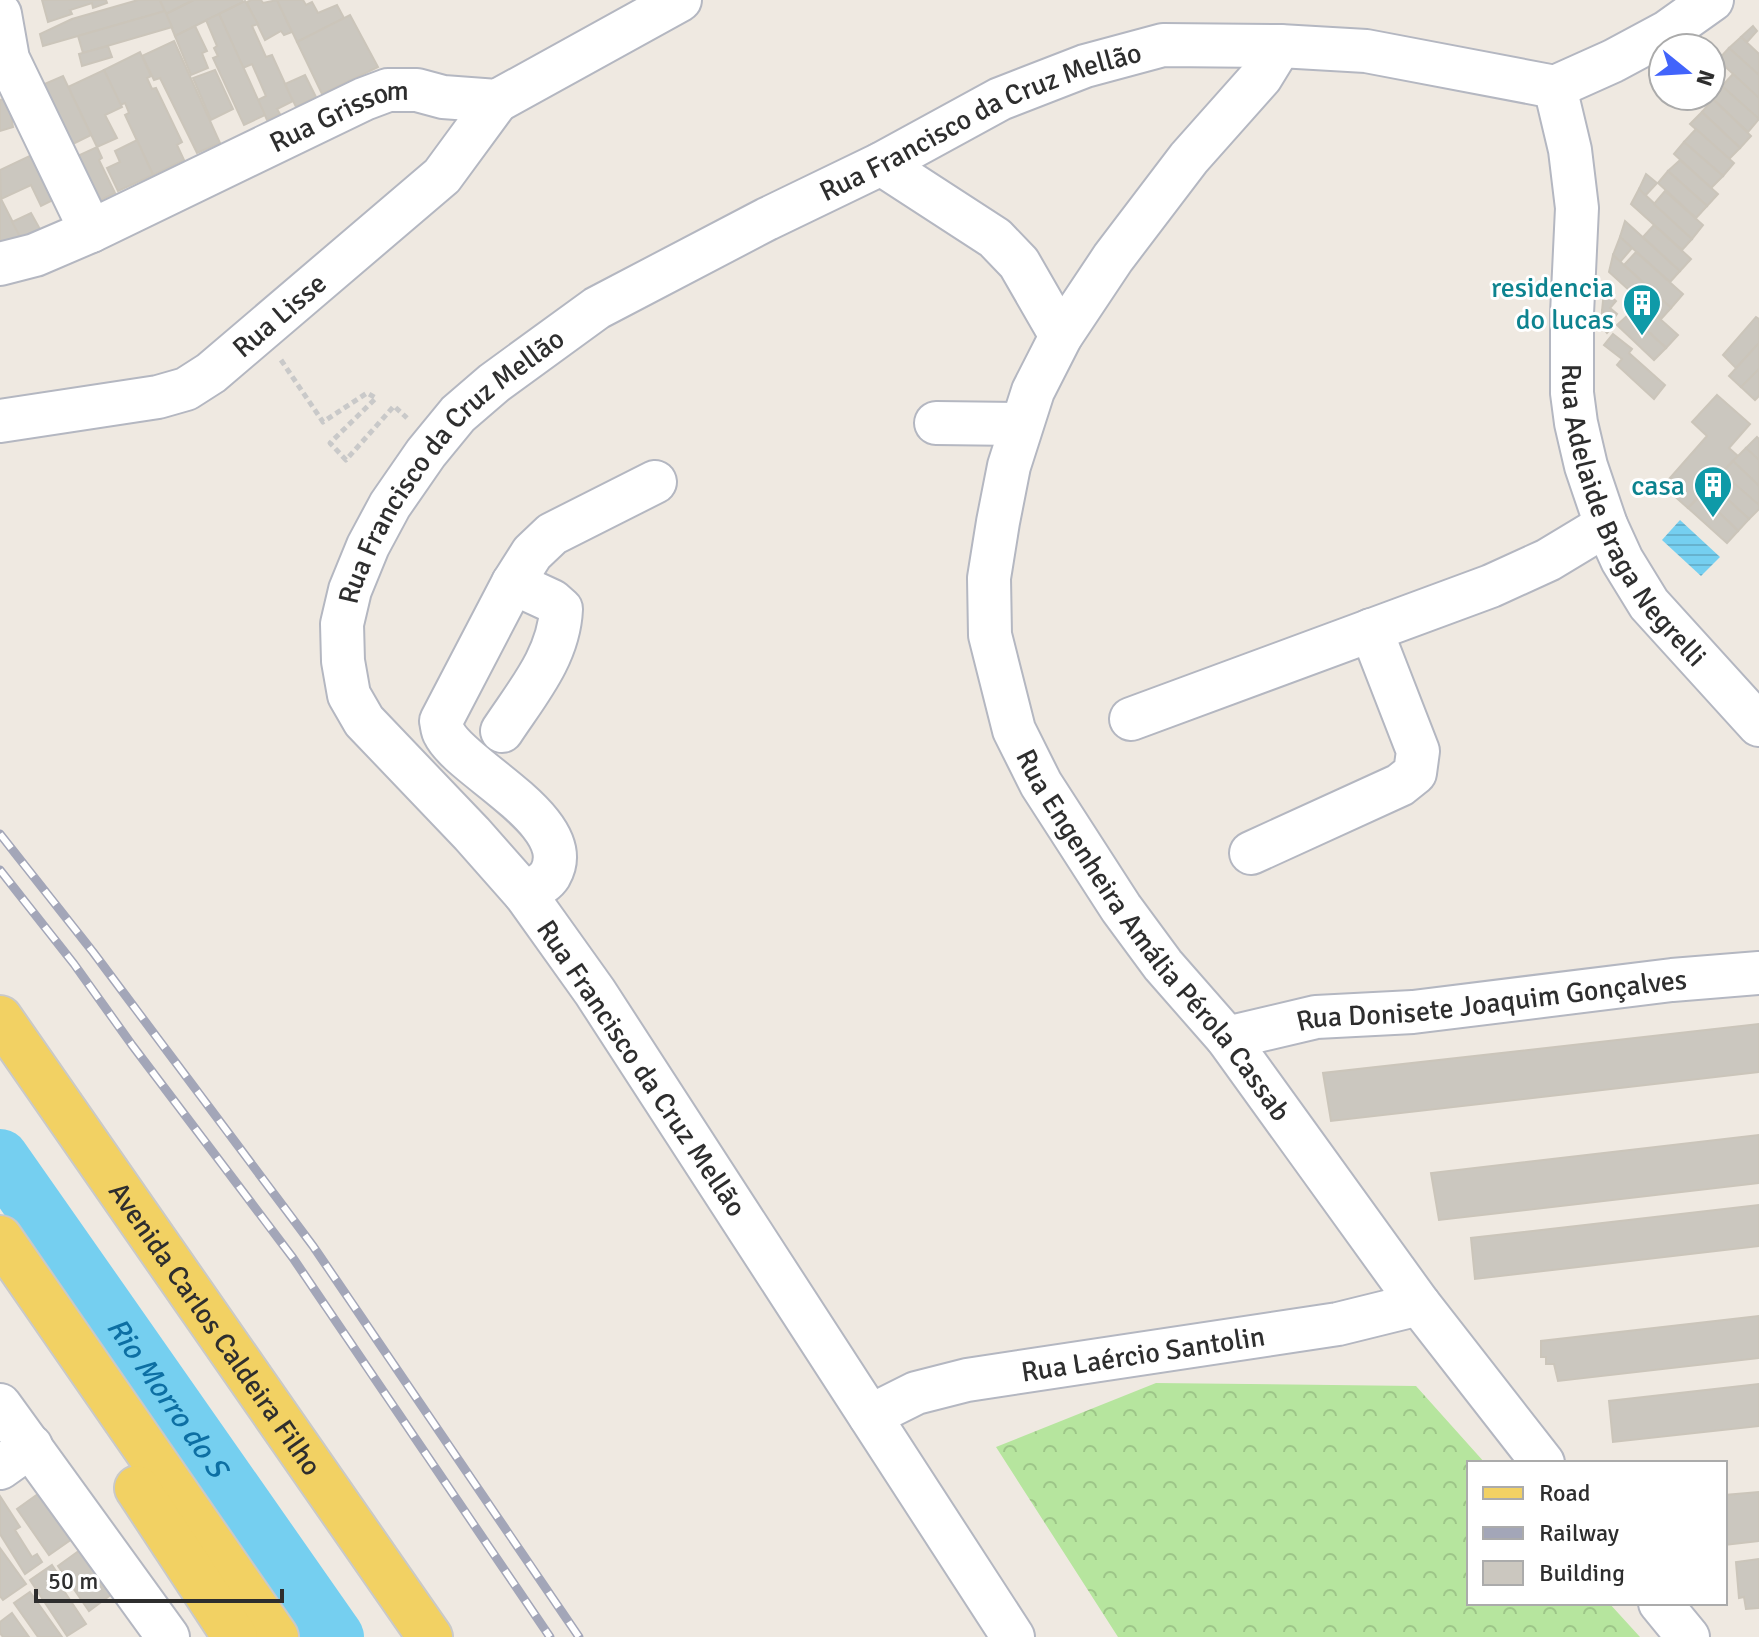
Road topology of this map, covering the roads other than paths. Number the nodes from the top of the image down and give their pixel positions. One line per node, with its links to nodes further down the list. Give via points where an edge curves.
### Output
1 (680, 0): 6 (street)
2 (1712, 0): 5 (street, via 1667,32)
3 (0, 14): 8 (street, via 8,59)
4 (1280, 46): 5 (street, Rua Francisco da Cruz Mellão, via 1366,51); 7 (street, Rua Francisco da Cruz Mellão, via 1163,45 1085,66 1000,99); 10 (street, Rua Engenheira Amália Pérola Cassab, via 1261,77 1147,211)
5 (1555, 87): 15 (street, Rua Adelaide Braga Negrelli, via 1577,208 1572,393 1586,466)
6 (497, 101): 8 (street, Rua Grissom, via 388,90); 11 (street, Rua Lisse, via 442,176 211,373 186,389 158,397)
7 (881, 164): 10 (street, via 995,238 1019,263); 22 (street, Rua Francisco da Cruz Mellão, via 597,308 494,383 435,442 368,546 342,624 349,695 364,721)
8 (91, 231): 9 (street, Rua Grissom)
9 (0, 264)
10 (1061, 336): 13 (street, Rua Engenheira Amália Pérola Cassab)
11 (0, 421)
12 (936, 423): 13 (street)
13 (1021, 424): 25 (street, Rua Engenheira Amália Pérola Cassab, via 989,578 990,635 1014,730 1041,784 1121,908)
14 (655, 482): 16 (street, via 552,534)
15 (1606, 525): 17 (street, via 1491,586); 19 (street, Rua Adelaide Braga Negrelli, via 1649,604)
16 (513, 583): 20 (street, via 561,609 560,629); 22 (street, via 441,721 444,734 536,817 550,841 555,860 549,877)
17 (1371, 630): 18 (street); 21 (street, via 1418,751 1415,773 1400,785)
18 (1131, 719)
19 (1759, 725)
20 (502, 731)
21 (1251, 853)
22 (525, 894): 30 (street, Rua Francisco da Cruz Mellão, via 639,1057)
23 (1759, 973): 25 (street, Rua Donisete Joaquim Gonçalves, via 1413,1012 1316,1017)
24 (0, 1018): 37 (main road, Avenida Carlos Caldeira Filho)
25 (1227, 1038): 28 (street, Rua Engenheira Amália Pérola Cassab)
26 (0, 1238): 36 (main road)
27 (0, 1279): 35 (main road)
28 (1419, 1304): 30 (street, Rua Laércio Santolin, via 1338,1324 967,1380 916,1393); 32 (street, Rua Engenheira Amália Pérola Cassab)
29 (0, 1405): 31 (street)
30 (870, 1416): 38 (street, Rua Francisco da Cruz Mellão)
31 (16, 1457): 34 (street)
32 (1541, 1461)
33 (1662, 1605): 39 (street)
34 (155, 1632)
35 (235, 1637)
36 (276, 1637)
37 (430, 1637)
38 (1013, 1637)
39 (1688, 1637)

